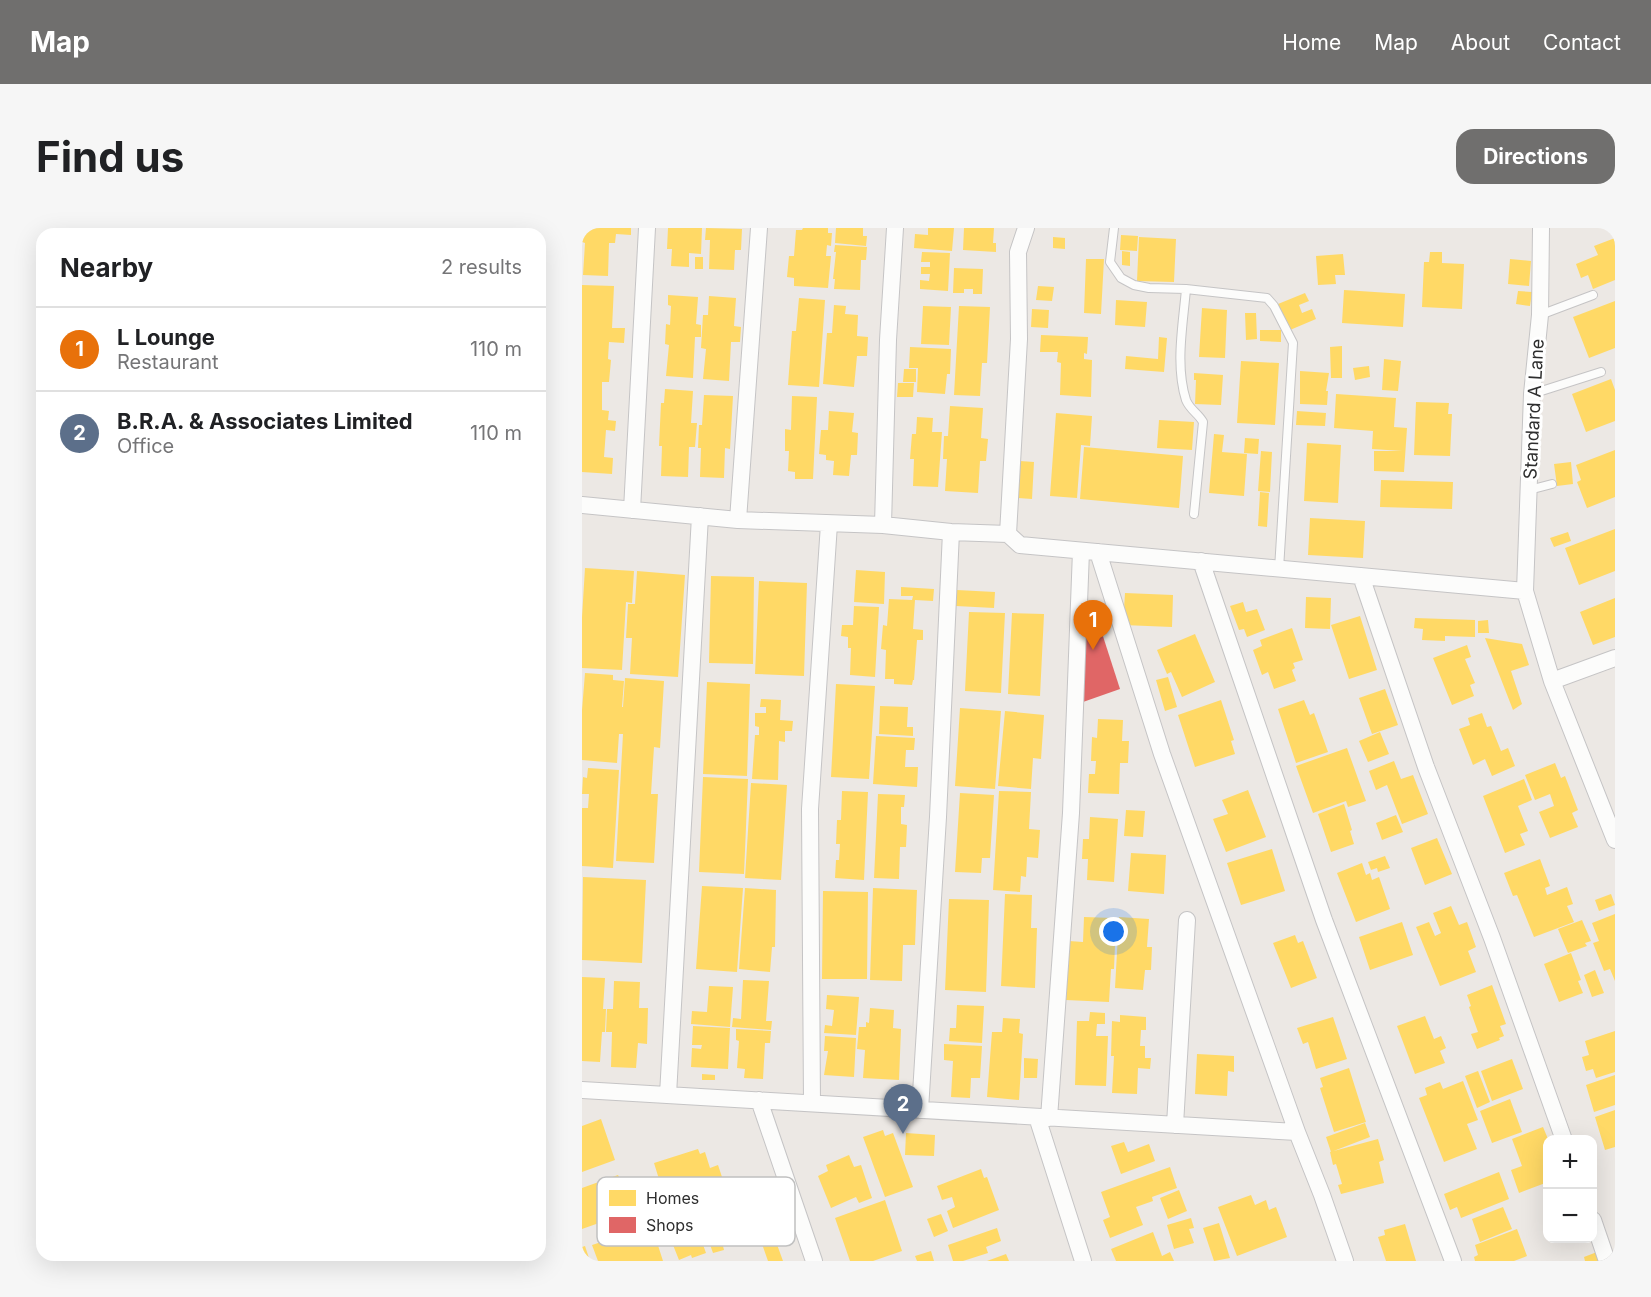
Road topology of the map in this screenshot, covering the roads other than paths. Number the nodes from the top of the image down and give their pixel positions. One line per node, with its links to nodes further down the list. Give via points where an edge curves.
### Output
1 (646, 228): 15 (street)
2 (759, 228): 18 (street)
3 (896, 228): 20 (street, via 888,340)
4 (1026, 228): 22 (street, via 1018,252 1019,339)
5 (1114, 228): 7 (lane, via 1110,262 1122,278 1149,288)
6 (1541, 228): 9 (street, Standard A Lane)
7 (1186, 289): 16 (lane, via 1180,349 1182,382 1191,410 1203,422); 26 (lane, via 1268,298 1293,343)
8 (1593, 295): 9 (lane)
9 (1540, 315): 11 (street, Standard A Lane)
10 (1601, 372): 11 (lane)
11 (1532, 394): 13 (street, Standard A Lane)
12 (1552, 484): 13 (lane)
13 (1529, 490): 28 (street, Standard A Lane)
14 (582, 505): 15 (street)
15 (632, 510): 17 (street)
16 (1194, 514)
17 (700, 516): 18 (street); 35 (street)
18 (738, 520): 19 (street)
19 (830, 524): 20 (street); 37 (street, via 810,808)
20 (883, 525): 21 (street)
21 (951, 532): 22 (street); 38 (street)
22 (1008, 534): 23 (street, via 1020,545)
23 (1081, 550): 24 (street); 39 (street, via 1071,813)
24 (1098, 552): 25 (street); 41 (street, via 1162,754)
25 (1201, 561): 26 (street); 49 (street, via 1324,920)
26 (1279, 569): 27 (street)
27 (1361, 576): 28 (street); 42 (street, via 1426,767)
28 (1525, 591): 30 (street, Standard A Lane)
29 (1615, 658): 30 (street)
30 (1552, 681): 31 (street, Standard A Lane)
31 (1608, 802): 32 (street, Standard A Lane)
32 (1615, 840)
33 (1187, 920): 40 (street)
34 (582, 1090): 35 (street)
35 (668, 1095): 36 (street)
36 (759, 1100): 37 (street); 43 (street)
37 (812, 1104): 38 (street)
38 (920, 1110): 39 (street)
39 (1043, 1117): 40 (street); 47 (street)
40 (1175, 1125): 41 (street)
41 (1297, 1132): 48 (street)
42 (1562, 1135)
43 (785, 1177)
44 (795, 1205): 46 (street)
45 (1597, 1232): 50 (street)
46 (814, 1261)
47 (1083, 1261)
48 (1345, 1261)
49 (1453, 1261)
50 (1607, 1261)

